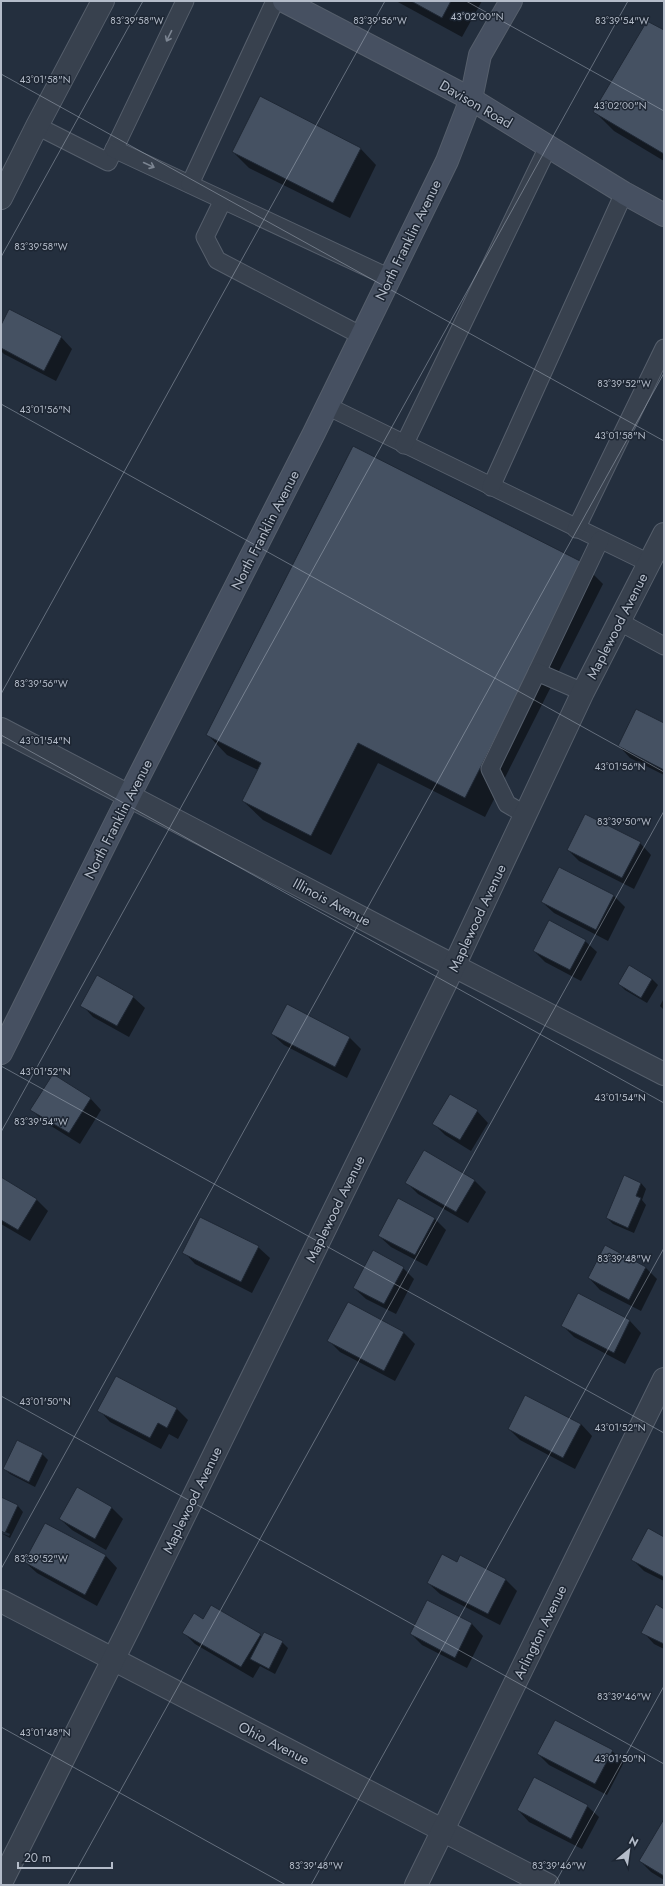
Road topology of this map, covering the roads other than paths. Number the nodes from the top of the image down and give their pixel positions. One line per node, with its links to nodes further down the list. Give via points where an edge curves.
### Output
1 (103, 1): 7 (street)
2 (186, 1): 9 (lane, one-way to 9)
3 (275, 1): 10 (lane)
4 (284, 1): 6 (street, Davison Road)
5 (511, 1): 6 (street, North Franklin Avenue, via 480,55)
6 (471, 99): 8 (street, Davison Road); 15 (street, North Franklin Avenue, via 447,161)
7 (37, 126): 9 (lane, via 108,162); 12 (street)
8 (548, 147): 11 (street, Davison Road); 19 (lane)
9 (114, 149): 10 (lane, one-way to 10)
10 (190, 184): 13 (lane)
11 (624, 193): 14 (street, Davison Road); 20 (lane)
12 (1, 198)
13 (223, 200): 15 (lane); 16 (lane, via 205,237 217,260)
14 (664, 215)
15 (390, 278): 16 (street, North Franklin Avenue)
16 (362, 336): 18 (street, North Franklin Avenue)
17 (664, 348): 21 (lane)
18 (328, 406): 19 (lane); 30 (street, North Franklin Avenue)
19 (404, 445): 20 (lane)
20 (491, 487): 21 (lane)
21 (576, 529): 23 (lane)
22 (664, 534): 24 (street, Maplewood Avenue)
23 (600, 540): 24 (lane); 27 (lane)
24 (649, 563): 25 (street, Maplewood Avenue)
25 (618, 621): 26 (lane); 28 (street, Maplewood Avenue)
26 (664, 646)
27 (537, 672): 28 (lane); 31 (lane, via 490,769 507,804)
28 (583, 692): 31 (street, Maplewood Avenue)
29 (1, 729): 30 (street, Illinois Avenue)
30 (129, 796): 32 (street, Illinois Avenue); 33 (street, North Franklin Avenue)
31 (526, 815): 32 (street, Maplewood Avenue)
32 (454, 966): 34 (street, Illinois Avenue); 37 (street, Maplewood Avenue)
33 (1, 1053)
34 (664, 1074)
35 (664, 1379): 38 (street, Arlington Avenue)
36 (1, 1601): 37 (street, Ohio Avenue)
37 (113, 1661): 38 (street, Ohio Avenue); 39 (street, Maplewood Avenue)
38 (443, 1831): 40 (street, Arlington Avenue); 41 (street, Ohio Avenue)
39 (1, 1883)
40 (416, 1885)
41 (548, 1885)

